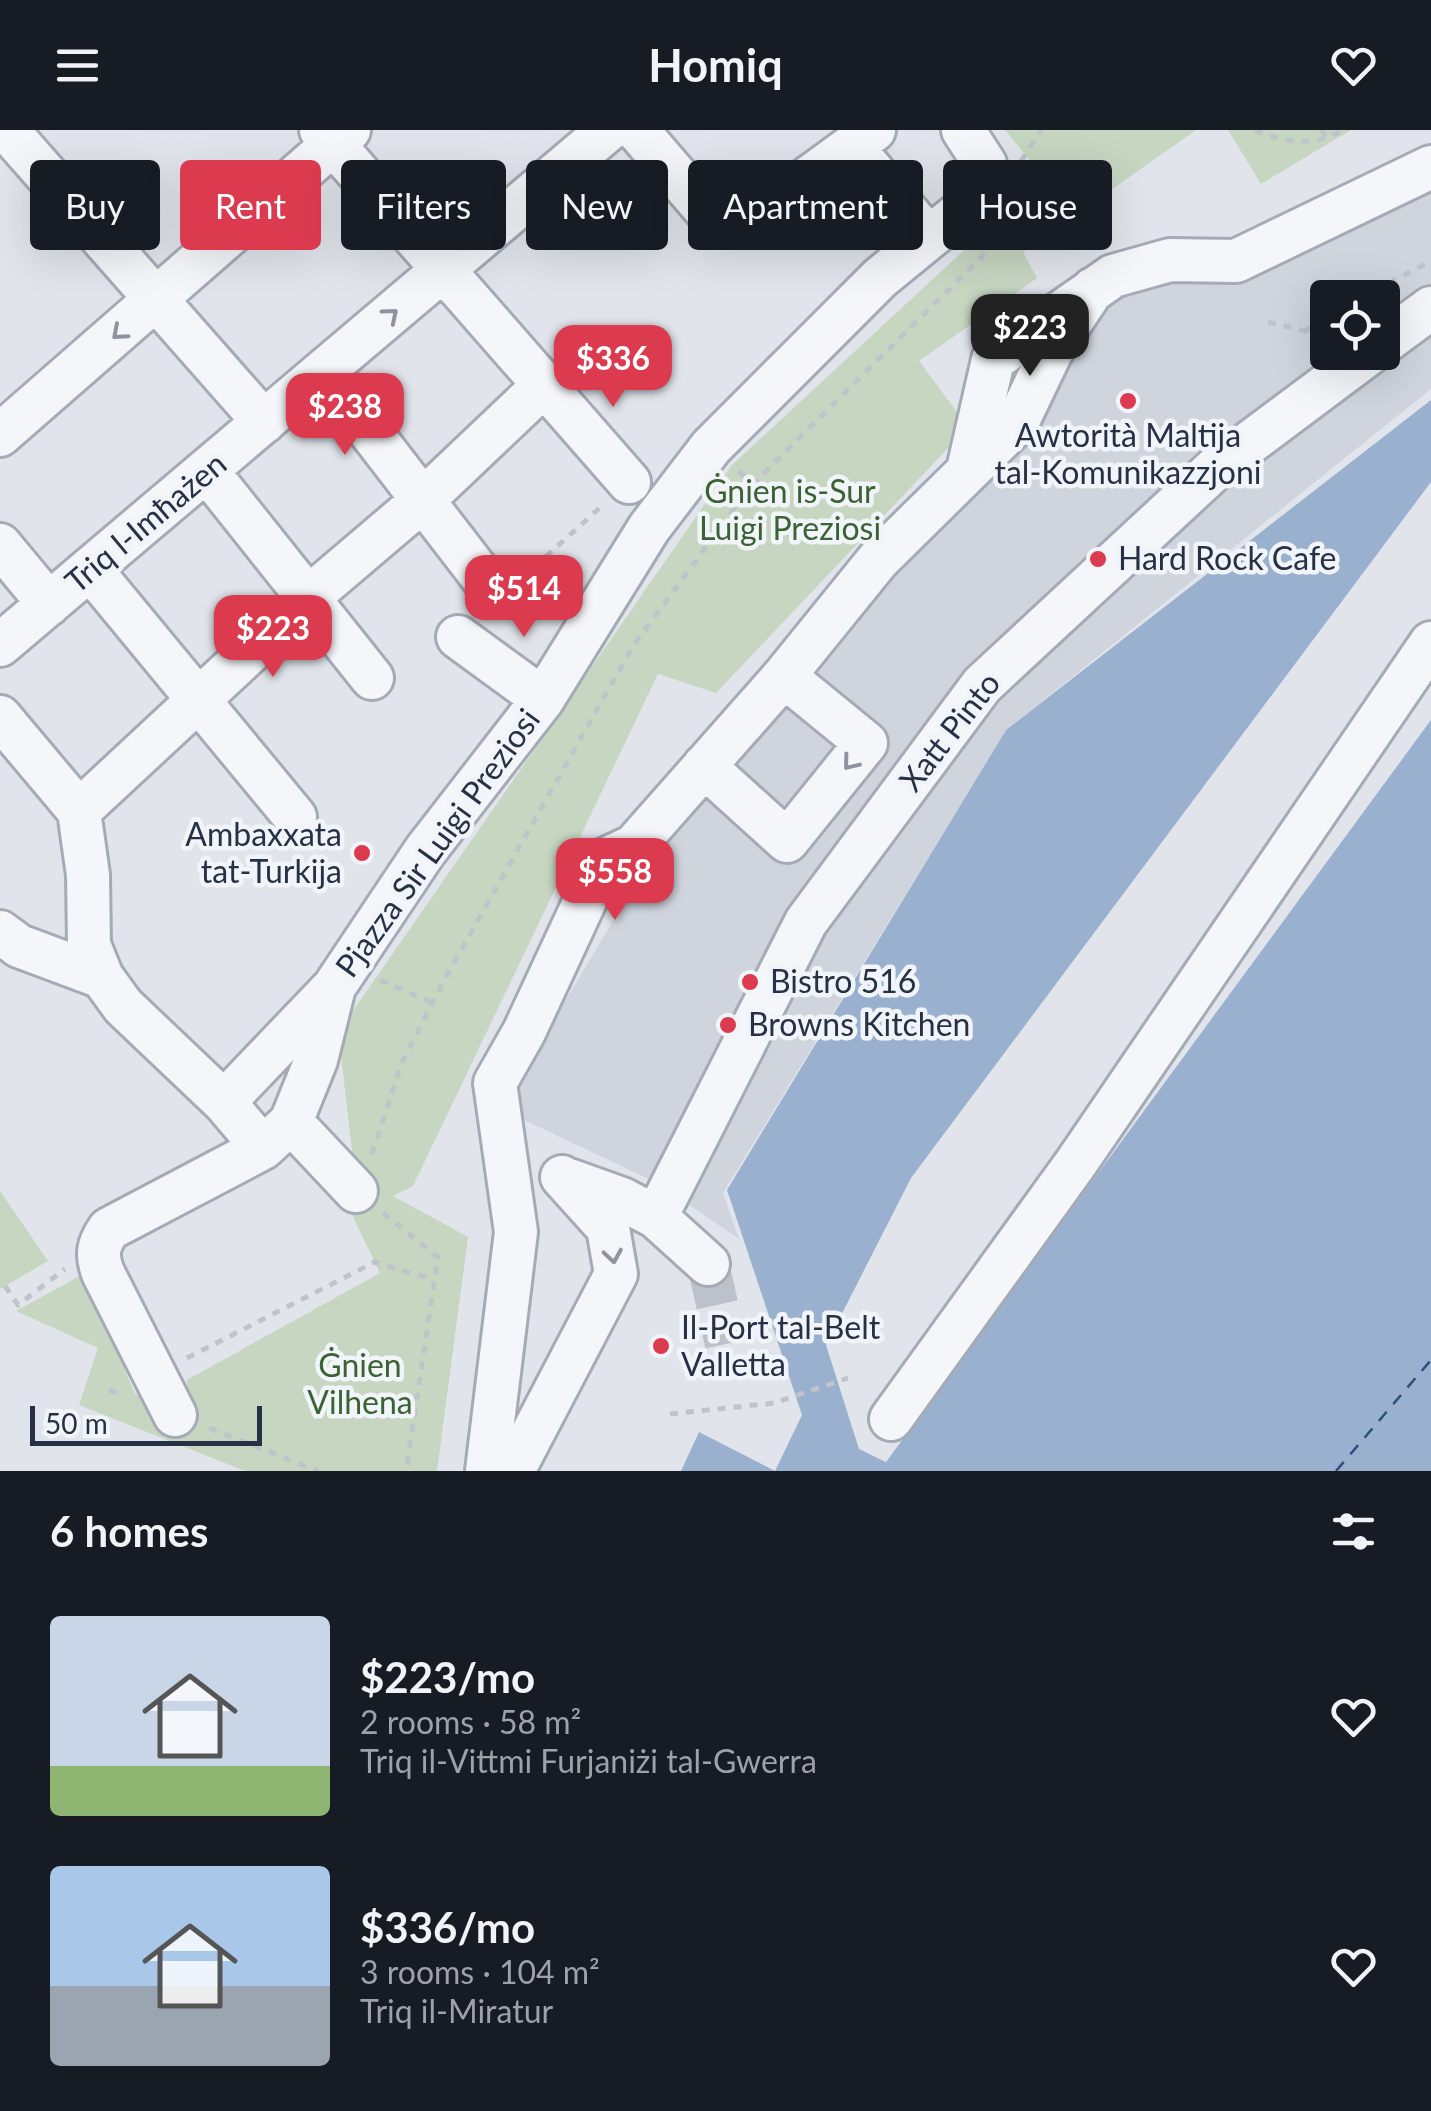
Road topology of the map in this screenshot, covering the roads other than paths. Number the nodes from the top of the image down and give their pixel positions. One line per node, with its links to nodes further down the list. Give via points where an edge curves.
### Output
1 (608, 130): 9 (street, Triq l-Imħażen)
2 (637, 130): 5 (street, via 711,216 734,224 748,222)
3 (963, 130): 8 (street, Pjazza Sir Luigi Preziosi, via 982,154 985,176 973,202)
4 (334, 135): 9 (street); 10 (street)
5 (863, 139): 8 (street)
6 (19, 144): 10 (street)
7 (1431, 166): 29 (street, via 1236,261 1158,263 1114,276 993,360 968,470 878,560)
8 (929, 238): 32 (street, Pjazza Sir Luigi Preziosi, via 880,278 711,448 650,528)
9 (442, 271): 14 (street, Triq l-Imħażen, one-way to 9); 15 (street)
10 (158, 300): 16 (street); 17 (street, one-way to 17)
11 (1431, 308): 12 (street)
12 (1400, 331)
13 (1347, 370): 45 (street, Xatt Pinto, via 1217,466 982,685 806,922)
14 (324, 372): 16 (street, Triq l-Imħażen); 20 (street)
15 (543, 386): 19 (street); 20 (street)
16 (264, 422): 18 (street, Triq l-Imħażen)
17 (0, 436)
18 (207, 471): 22 (street, Triq l-Imħażen); 24 (street)
19 (629, 482)
20 (422, 500): 23 (street); 24 (street)
21 (0, 545): 25 (street)
22 (91, 570): 25 (street, Triq l-Imħażen); 31 (street)
23 (502, 585)
24 (309, 597): 30 (street); 31 (street)
25 (49, 604): 28 (street, Triq l-Imħażen)
26 (458, 637): 32 (street, Pjazza Sir Luigi Preziosi)
27 (1431, 643): 48 (street, via 1076,1163)
28 (0, 645)
29 (784, 676): 34 (street); 34 (street, one-way to 34, via 866,743 787,840)
30 (372, 678)
31 (199, 698): 35 (street); 36 (street)
32 (543, 699): 39 (street, Pjazza Sir Luigi Preziosi, via 425,852)
33 (0, 717): 35 (street)
34 (704, 766): 42 (street, via 634,846 604,860 495,1082)
35 (79, 810): 38 (street, via 89,945)
36 (295, 817)
37 (0, 932): 38 (street, via 19,946)
38 (102, 977): 40 (street, via 122,1006)
39 (341, 977): 40 (street, Pjazza Sir Luigi Preziosi); 41 (street, Pjazza Sir Luigi Preziosi, via 316,1060)
40 (224, 1102): 41 (street)
41 (277, 1135): 44 (street); 47 (street, via 108,1228 99,1243 103,1272)
42 (507, 1158): 43 (street); 49 (street, via 516,1232)
43 (562, 1177): 45 (street); 50 (street, one-way to 50, via 608,1228 616,1274)
44 (356, 1191)
45 (656, 1217): 46 (street)
46 (708, 1264)
47 (175, 1414)
48 (891, 1419)
49 (486, 1471)
50 (513, 1471)

